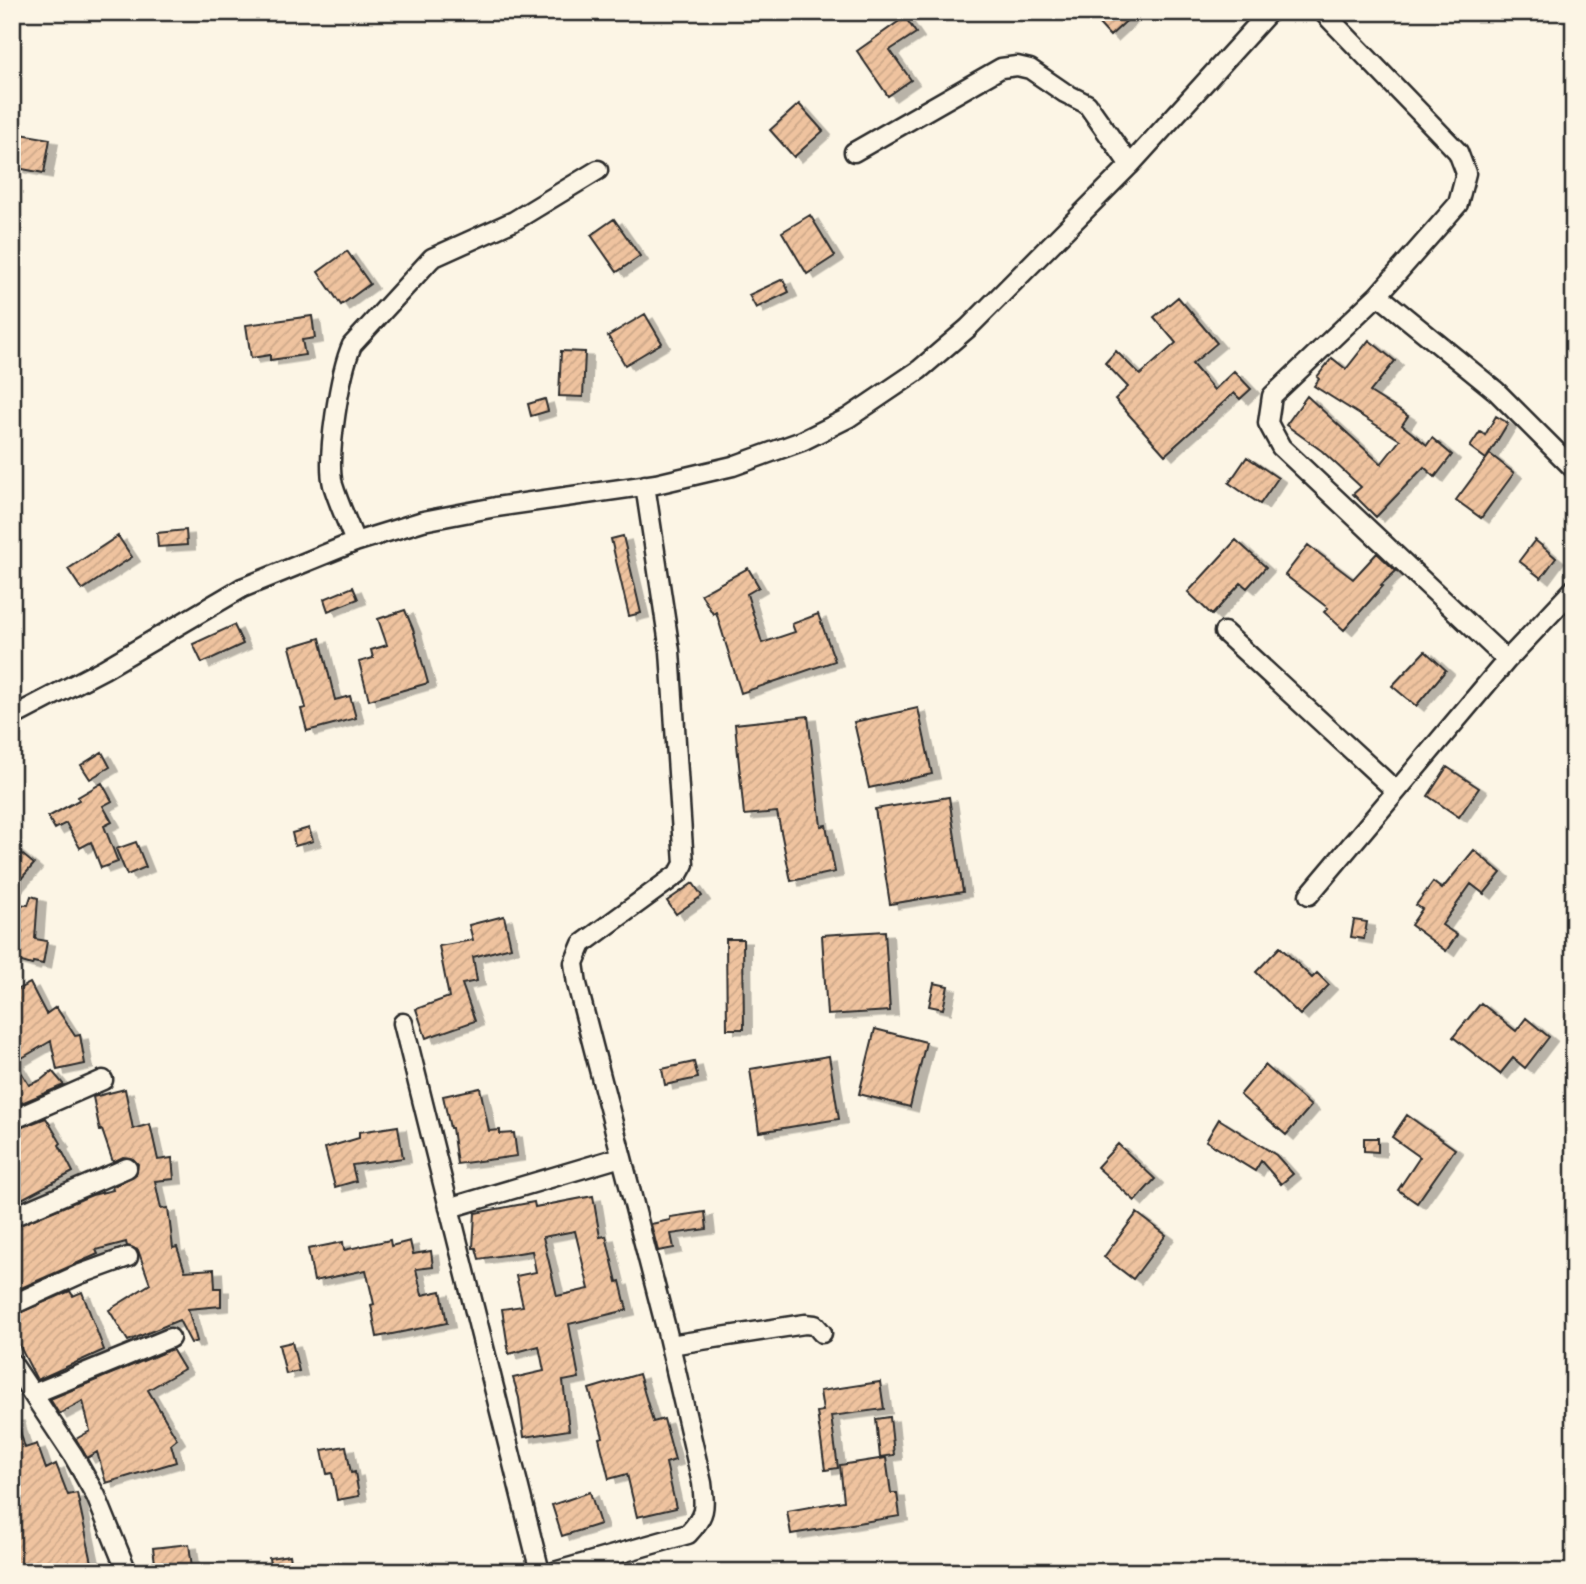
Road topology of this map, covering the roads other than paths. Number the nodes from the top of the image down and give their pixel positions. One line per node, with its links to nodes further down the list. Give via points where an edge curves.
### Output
1 (1269, 12): 4 (street)
2 (1323, 12): 6 (street, via 1458,152 1466,173 1458,204)
3 (854, 152): 4 (street, via 1001,68 1017,66 1030,69 1087,104)
4 (1130, 165): 8 (street, via 968,328 848,418 802,441 733,466)
5 (598, 170): 9 (street, via 514,221 432,258 352,345 341,377 332,462 333,484)
6 (1378, 295): 7 (street, via 1496,391); 12 (street, via 1272,396 1268,423 1281,447)
7 (1574, 469)
8 (645, 485): 9 (street, via 423,521); 19 (street, via 670,651 684,864 679,873 582,944 574,963)
9 (355, 542): 13 (street, via 242,588)
10 (1574, 589): 12 (street)
11 (1224, 632): 14 (street)
12 (1507, 660): 14 (street)
13 (12, 717)
14 (1396, 791): 15 (street)
15 (1310, 895)
16 (403, 1023): 21 (street)
17 (103, 1080): 18 (street)
18 (12, 1120)
19 (621, 1157): 21 (street); 27 (street)
20 (127, 1168): 22 (street)
21 (449, 1208): 31 (street)
22 (12, 1217)
23 (128, 1257): 24 (street)
24 (12, 1305)
25 (822, 1333): 27 (street, via 815,1325 805,1324)
26 (170, 1338): 29 (street)
27 (670, 1345): 32 (street, via 702,1483 705,1506 701,1521 688,1534)
28 (12, 1363): 29 (street)
29 (33, 1394): 30 (street, via 96,1496)
30 (127, 1572)
31 (540, 1572)
32 (554, 1572)

